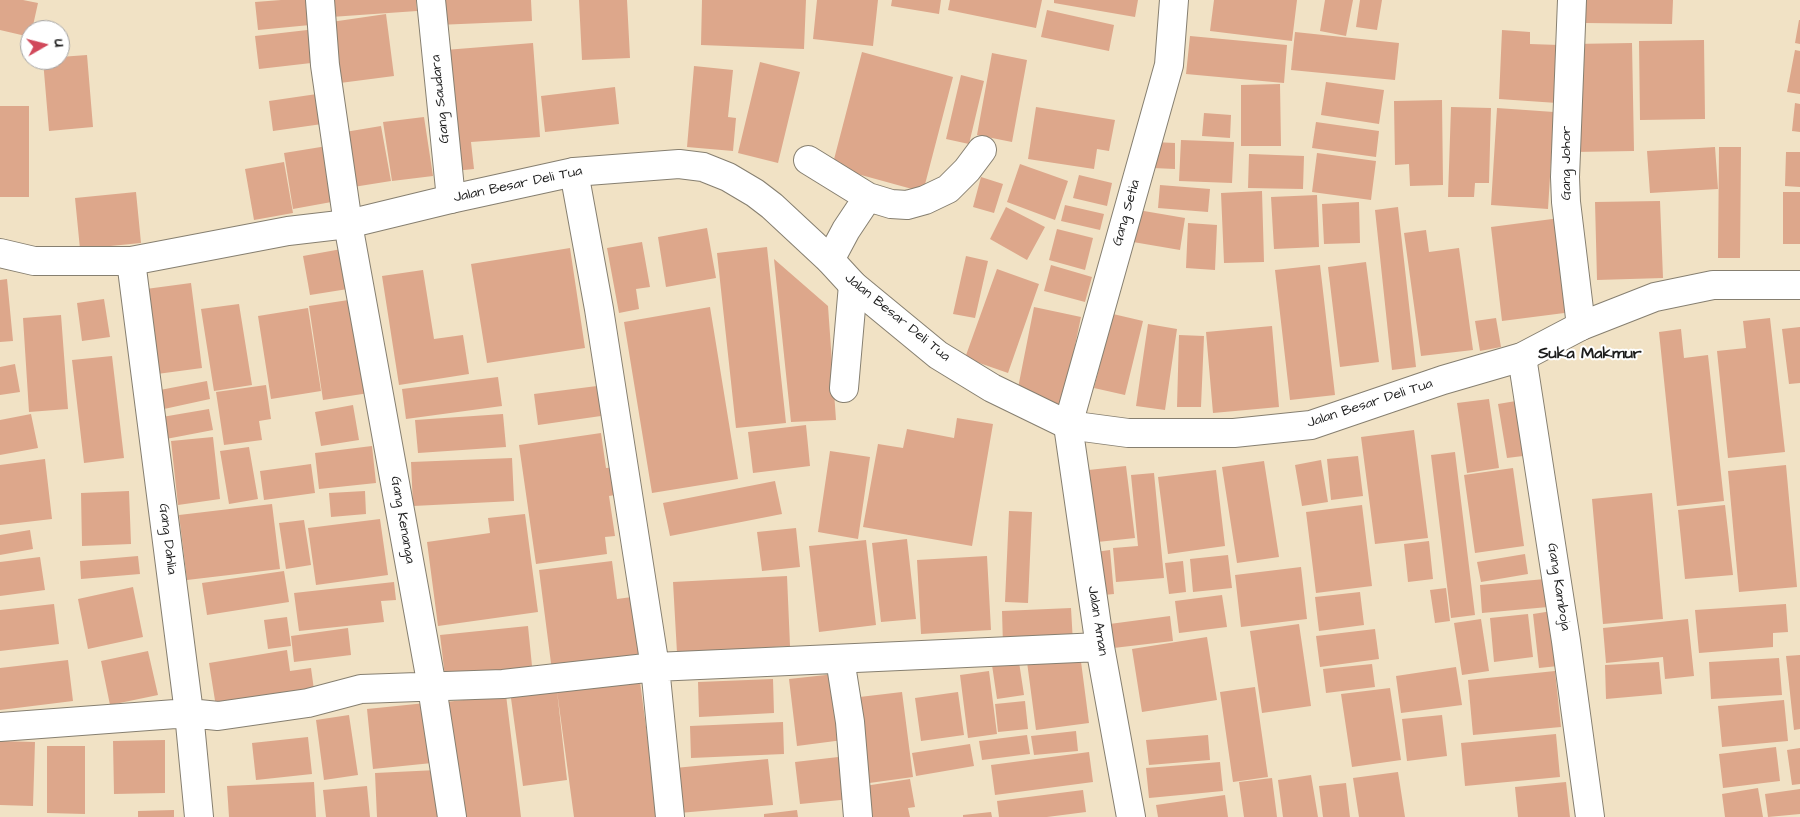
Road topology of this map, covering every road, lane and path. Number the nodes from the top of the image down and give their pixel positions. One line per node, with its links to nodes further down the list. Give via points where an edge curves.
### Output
1 (320, 0): 10 (street, Gang Kenanga, via 324,65)
2 (431, 0): 9 (street, Gang Saudara)
3 (1174, 0): 19 (street, Gang Setia, via 1169,65)
4 (1572, 0): 16 (street, Gang Johor, via 1564,178)
5 (982, 150): 8 (street, via 948,189 925,200 891,204)
6 (808, 160): 8 (street)
7 (574, 172): 9 (street, Jalan Besar Deli Tua); 12 (street, Jalan Besar Deli Tua, via 679,164 703,168 755,193); 22 (street, via 599,309)
8 (868, 197): 12 (street)
9 (451, 199): 10 (street, Jalan Besar Deli Tua)
10 (348, 224): 13 (street, Jalan Besar Deli Tua, via 288,231); 23 (street, Gang Kenanga)
11 (0, 253): 13 (street, Jalan Besar Deli Tua, via 34,261)
12 (830, 260): 14 (street, Jalan Besar Deli Tua)
13 (131, 261): 24 (street, Gang Dahlia)
14 (853, 285): 18 (street); 19 (street, Jalan Besar Deli Tua, via 938,355 992,388)
15 (1800, 285): 16 (street, Jalan Besar Deli Tua, via 1713,285 1655,297)
16 (1582, 326): 17 (street, Jalan Besar Deli Tua)
17 (1522, 357): 19 (street, Jalan Besar Deli Tua, via 1311,425 1234,433 1128,433); 31 (street, Gang Kamboja)
18 (844, 388)
19 (1068, 424): 20 (street, Jalan Aman)
20 (1100, 647): 21 (street); 30 (street, Jalan Aman)
21 (840, 658): 22 (street); 29 (street, via 850,722)
22 (655, 667): 23 (street, via 503,684); 28 (street)
23 (432, 687): 24 (street, via 361,689 308,703 218,716); 27 (street, Gang Kenanga)
24 (189, 714): 25 (street); 26 (street, Gang Dahlia)
25 (0, 727)
26 (199, 817)
27 (452, 817)
28 (670, 817)
29 (858, 817)
30 (1131, 817)
31 (1590, 817)

